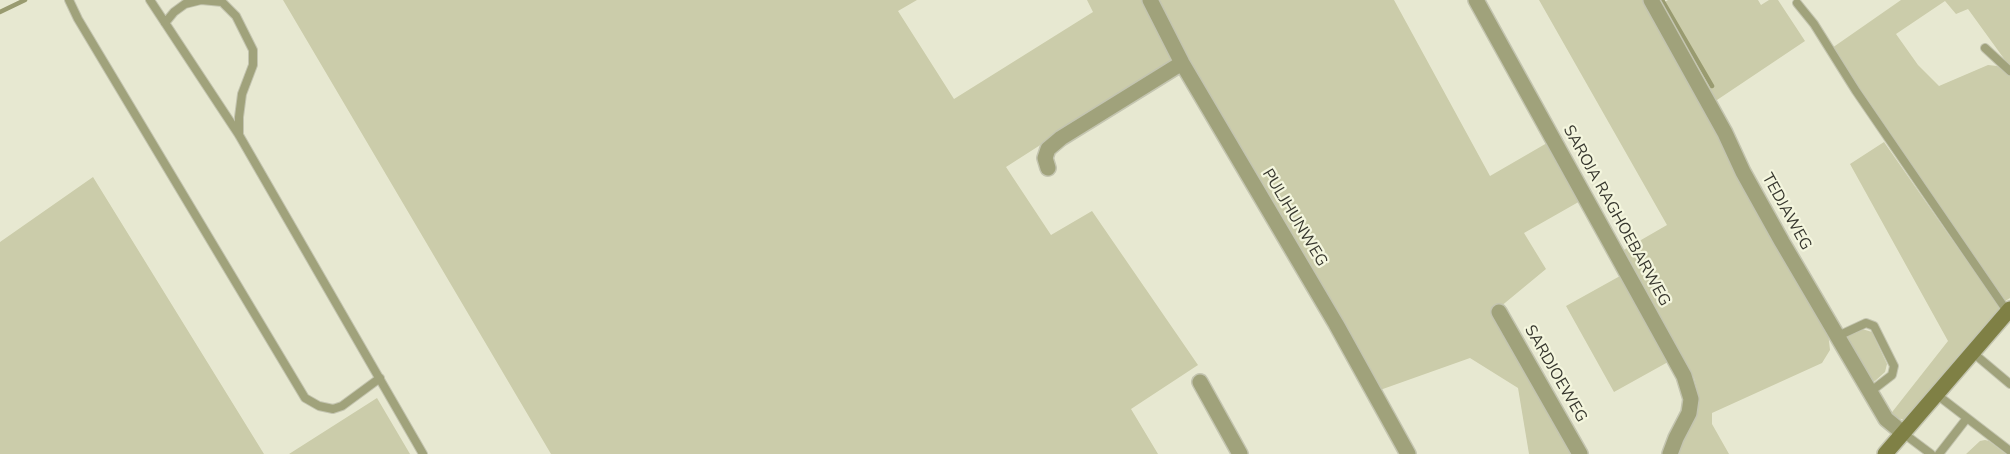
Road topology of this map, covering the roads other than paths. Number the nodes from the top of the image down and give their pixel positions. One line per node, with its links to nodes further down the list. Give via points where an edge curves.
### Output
1 (69, 0): 17 (lane, via 305,398 333,409)
2 (150, 0): 7 (lane)
3 (1150, 0): 9 (street, PULJHUNWEG)
4 (1476, 0): 29 (street, SAROJA RAGHOEBARWEG, via 1684,376 1691,399 1689,413)
5 (1651, 0): 15 (street, TEDJAWEG, via 1743,172)
6 (1797, 3): 14 (lane)
7 (165, 23): 11 (lane); 11 (lane, via 185,4 201,0 222,2 236,16 253,50 253,65 242,94)
8 (1985, 48): 10 (lane)
9 (1182, 63): 12 (street, via 1061,138 1044,158); 27 (street, PULJHUNWEG)
10 (2010, 71)
11 (239, 135): 17 (lane)
12 (1048, 168)
13 (1499, 312): 28 (street, SARDJOEWEG)
14 (2009, 312): 16 (street)
15 (1838, 336): 20 (street, TEDJAWEG); 20 (lane, via 1866,323 1874,326 1894,366 1892,375)
16 (1972, 352): 19 (lane); 21 (street)
17 (381, 378): 25 (lane)
18 (1200, 382): 26 (street)
19 (2010, 384)
20 (1870, 392): 23 (street, TEDJAWEG, via 1886,419)
21 (1936, 394): 22 (lane); 23 (street)
22 (1967, 418): 24 (lane); 32 (lane)
23 (1903, 433): 30 (street); 31 (lane)
24 (2010, 451)
25 (423, 454)
26 (1240, 454)
27 (1408, 454)
28 (1580, 454)
29 (1670, 454)
30 (1885, 454)
31 (1931, 454)
32 (1939, 454)

